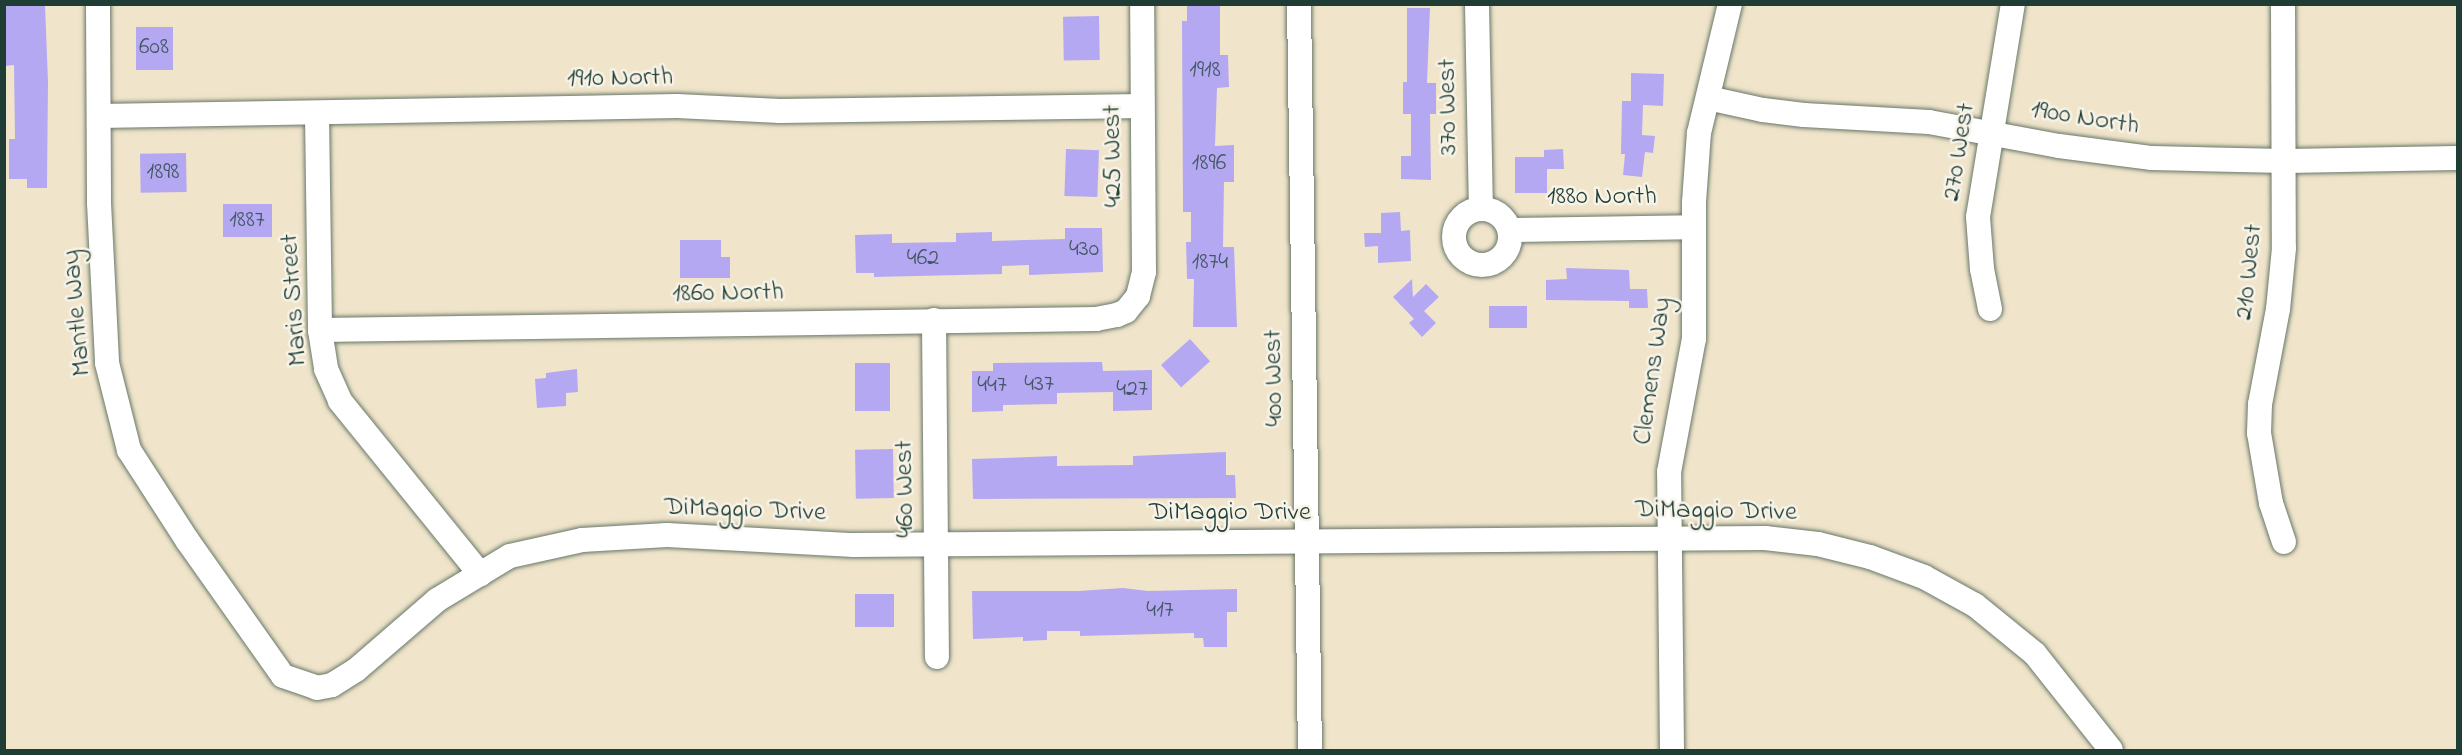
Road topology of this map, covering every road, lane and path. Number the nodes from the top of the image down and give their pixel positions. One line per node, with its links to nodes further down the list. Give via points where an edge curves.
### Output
1 (98, 4): 11 (street, Mantle Way)
2 (1142, 4): 9 (street, 425 West)
3 (1299, 4): 24 (street, 400 West)
4 (1477, 4): 15 (street, 370 West)
5 (1730, 4): 8 (street, Clemens Way)
6 (2013, 4): 12 (street, 270 West)
7 (2283, 4): 14 (street, 210 West)
8 (1707, 98): 12 (street, 1900 North, via 1804,116 1919,121); 16 (street, Clemens Way, via 1699,133)
9 (1142, 106): 10 (street, 1910 North, via 780,111 677,106); 18 (street, 425 West, via 1144,272)
10 (317, 114): 11 (street, 1910 North); 21 (street, Maris Street)
11 (99, 116): 28 (street, Mantle Way, via 107,363 129,450 187,540 284,676)
12 (1992, 133): 14 (street, 1900 North, via 2152,158); 19 (street, 270 West, via 1978,217)
13 (2457, 158): 14 (street, 1900 North)
14 (2285, 161): 23 (street, 210 West, via 2282,276 2260,404 2259,433 2271,503)
15 (1481, 208): 17 (street, via 1496,212); 17 (street, via 1467,213 1456,225 1454,240 1465,260 1480,265 1495,262 1510,245)
16 (1694, 227): 17 (street, 1880 North); 22 (street, Clemens Way, via 1694,339 1669,472)
17 (1510, 230)
18 (1132, 305): 20 (street, 1860 North, via 1117,315 1096,319)
19 (1990, 309)
20 (934, 320): 21 (street, 1860 North); 25 (street, 460 West)
21 (320, 330): 26 (street, Maris Street, via 326,369 340,401)
22 (1671, 539): 24 (street, DiMaggio Drive); 30 (street, Clemens Way); 31 (street, DiMaggio Drive, via 1765,538 1809,543 1870,557 1924,577 1975,605 2016,637 2052,674)
23 (2284, 542)
24 (1307, 543): 25 (street, DiMaggio Drive); 29 (street, 400 West)
25 (936, 544): 26 (street, DiMaggio Drive, via 854,545 667,535 582,540 510,556); 27 (street, 460 West)
26 (480, 574): 28 (street, DiMaggio Drive, via 437,600 356,670 332,685)
27 (937, 657)
28 (317, 688)
29 (1310, 750)
30 (1672, 750)
31 (2112, 750)

